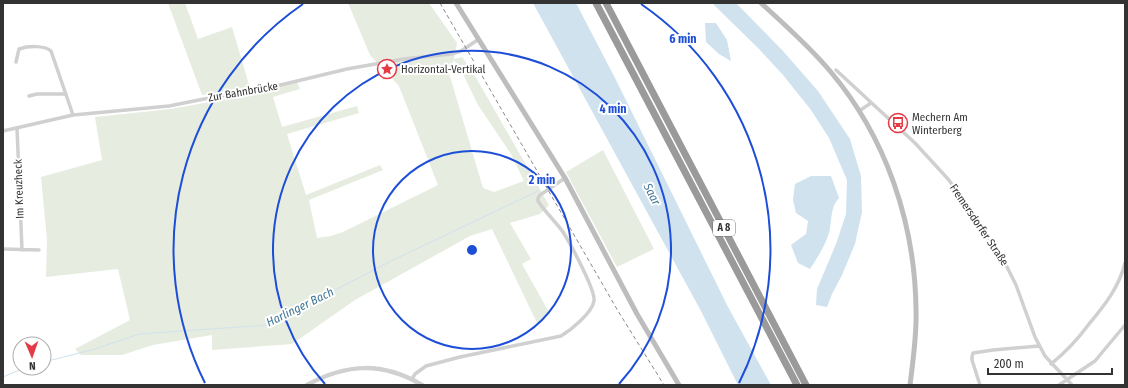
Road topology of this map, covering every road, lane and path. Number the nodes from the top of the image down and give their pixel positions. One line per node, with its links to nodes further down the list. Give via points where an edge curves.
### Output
1 (456, 3): 5 (main road)
2 (596, 3): 28 (highway, A 8)
3 (606, 3): 29 (highway, A 8)
4 (761, 3): 11 (main road, via 814,53)
5 (479, 39): 12 (street, Zur Bahnbrücke, via 461,51 451,54 354,68 268,88 169,106); 15 (main road)
6 (16, 62): 8 (street, via 19,49 48,49 54,58)
7 (836, 70): 10 (street, Fremersdorfer Straße)
8 (66, 94): 9 (street); 12 (street)
9 (29, 96)
10 (870, 103): 11 (street); 21 (street, Fremersdorfer Straße, via 937,166 975,216 1011,274)
11 (859, 111): 30 (main road, via 892,179 911,246 916,310)
12 (73, 115): 13 (street, Zur Bahnbrücke)
13 (17, 128): 14 (street, Zur Bahnbrücke); 17 (street, Im Kreuzheck)
14 (3, 132)
15 (565, 178): 23 (street, via 540,194 538,201 563,232 589,282 594,301 591,308 577,325 561,336 426,366); 27 (main road, via 637,314)
16 (3, 249): 17 (street)
17 (22, 250): 18 (street)
18 (39, 250)
19 (1125, 263): 22 (street, via 1116,288 1105,304 1071,346)
20 (1125, 325): 24 (street, via 1095,361)
21 (1039, 346): 22 (street, Fremersdorfer Straße); 31 (street, via 974,353 972,360)
22 (1051, 364): 24 (street, Fremersdorfer Straße)
23 (412, 379): 25 (street, via 388,370 362,368 335,372); 26 (street)
24 (1067, 380): 32 (street); 33 (street, Fremersdorfer Straße)
25 (307, 385)
26 (422, 385)
27 (679, 385)
28 (797, 385)
29 (806, 385)
30 (910, 385)
31 (980, 385)
32 (1059, 385)
33 (1072, 385)

